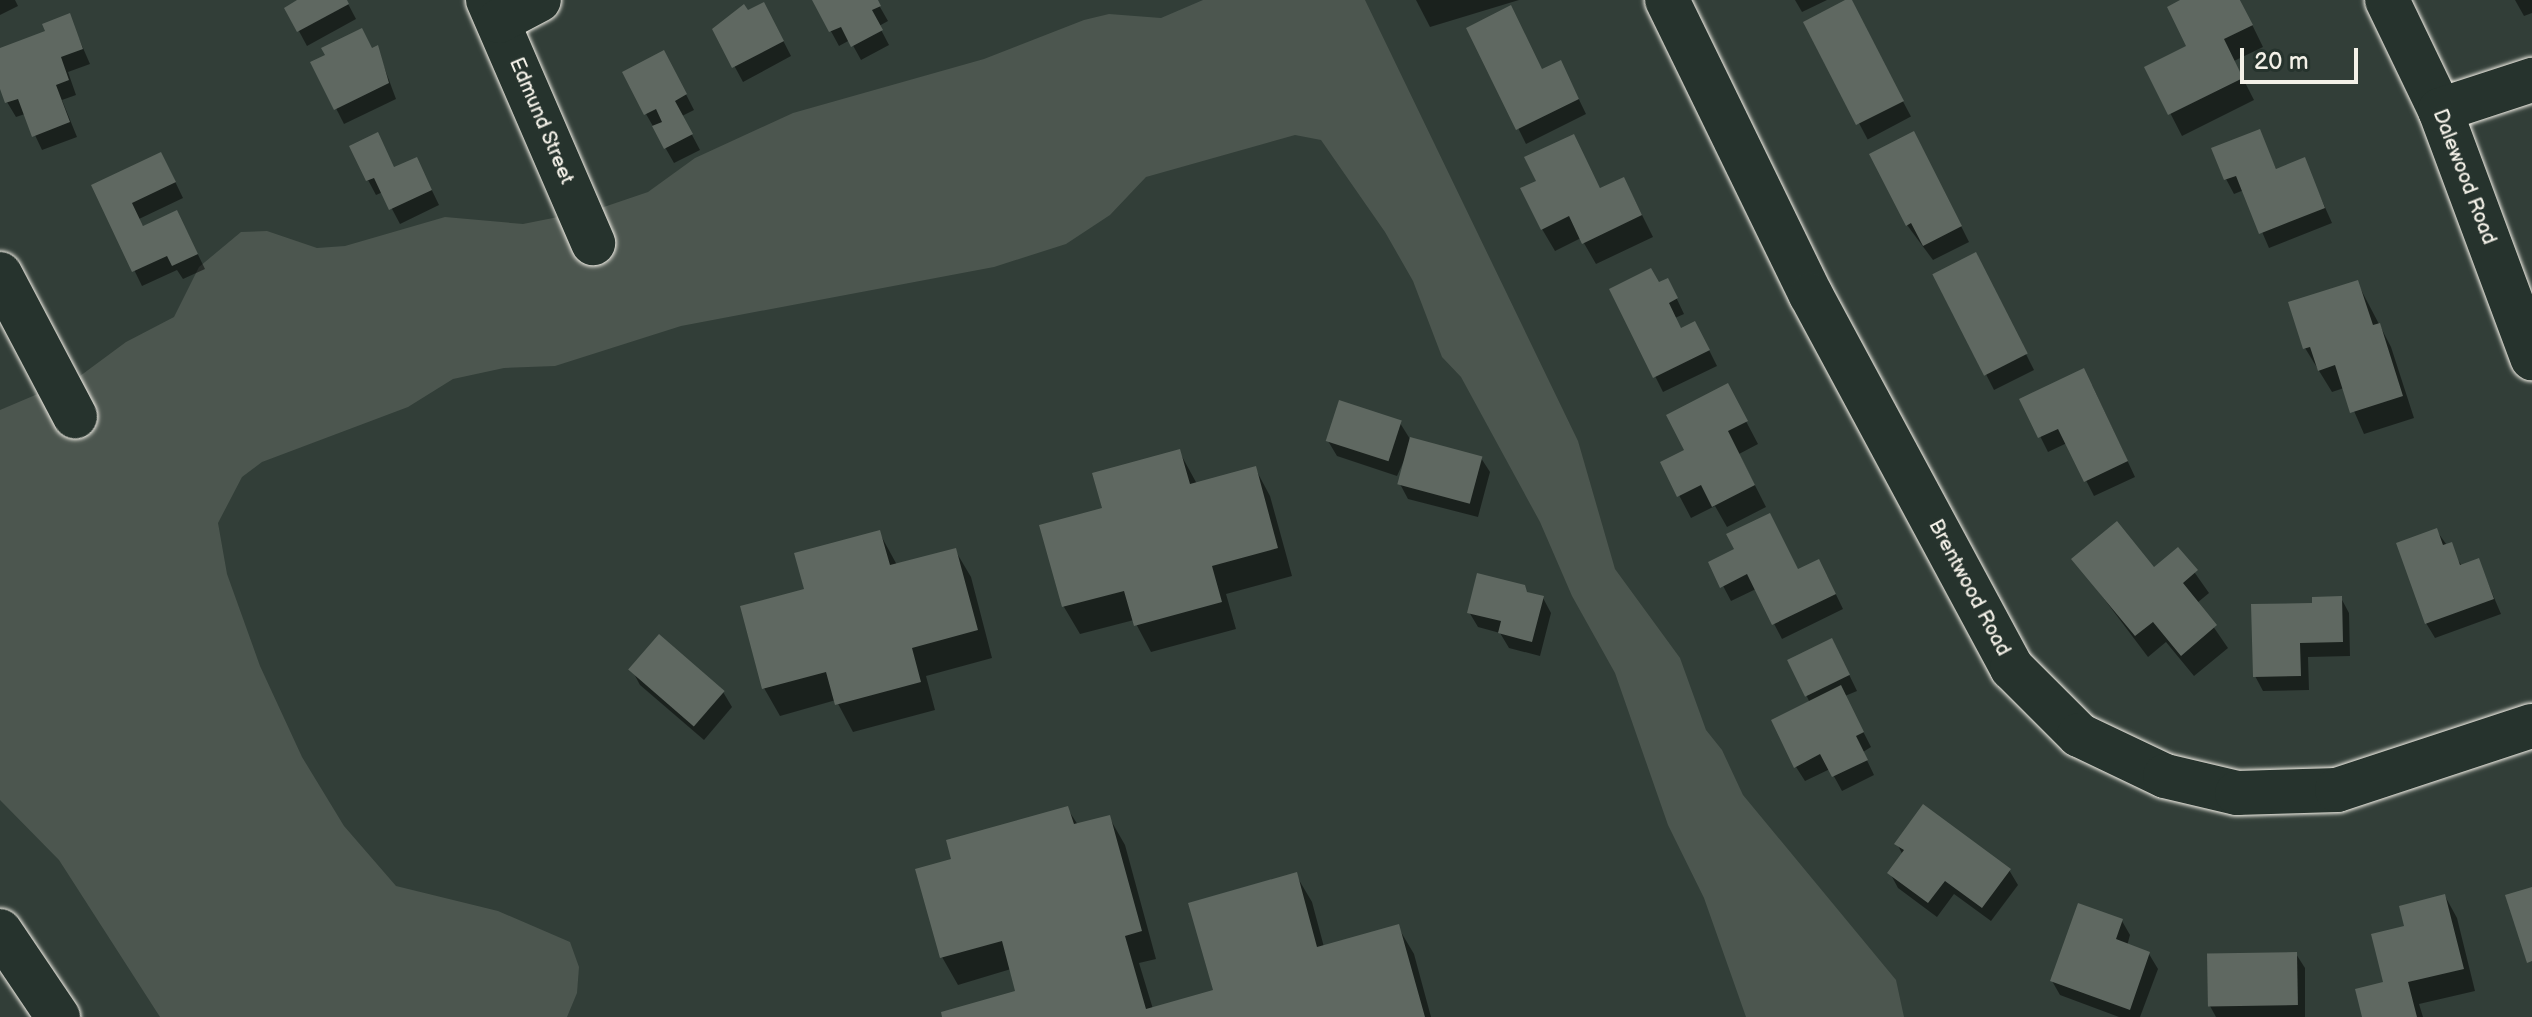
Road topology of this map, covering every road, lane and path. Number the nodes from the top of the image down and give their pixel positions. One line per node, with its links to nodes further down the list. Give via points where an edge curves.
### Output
1 (539, 0): 4 (street)
2 (1667, 0): 11 (street, Brentwood Road, via 1811,295 2012,668 2079,735 2165,776 2237,793 2337,790)
3 (2387, 0): 6 (street, Dalewood Road)
4 (494, 10): 7 (street, Edmund Street)
5 (2532, 80): 6 (street)
6 (2440, 110): 9 (street, Dalewood Road)
7 (593, 243)
8 (0, 274): 10 (street)
9 (2532, 358)
10 (75, 416)
11 (2532, 726)
12 (0, 931): 13 (street)
13 (58, 1017)

